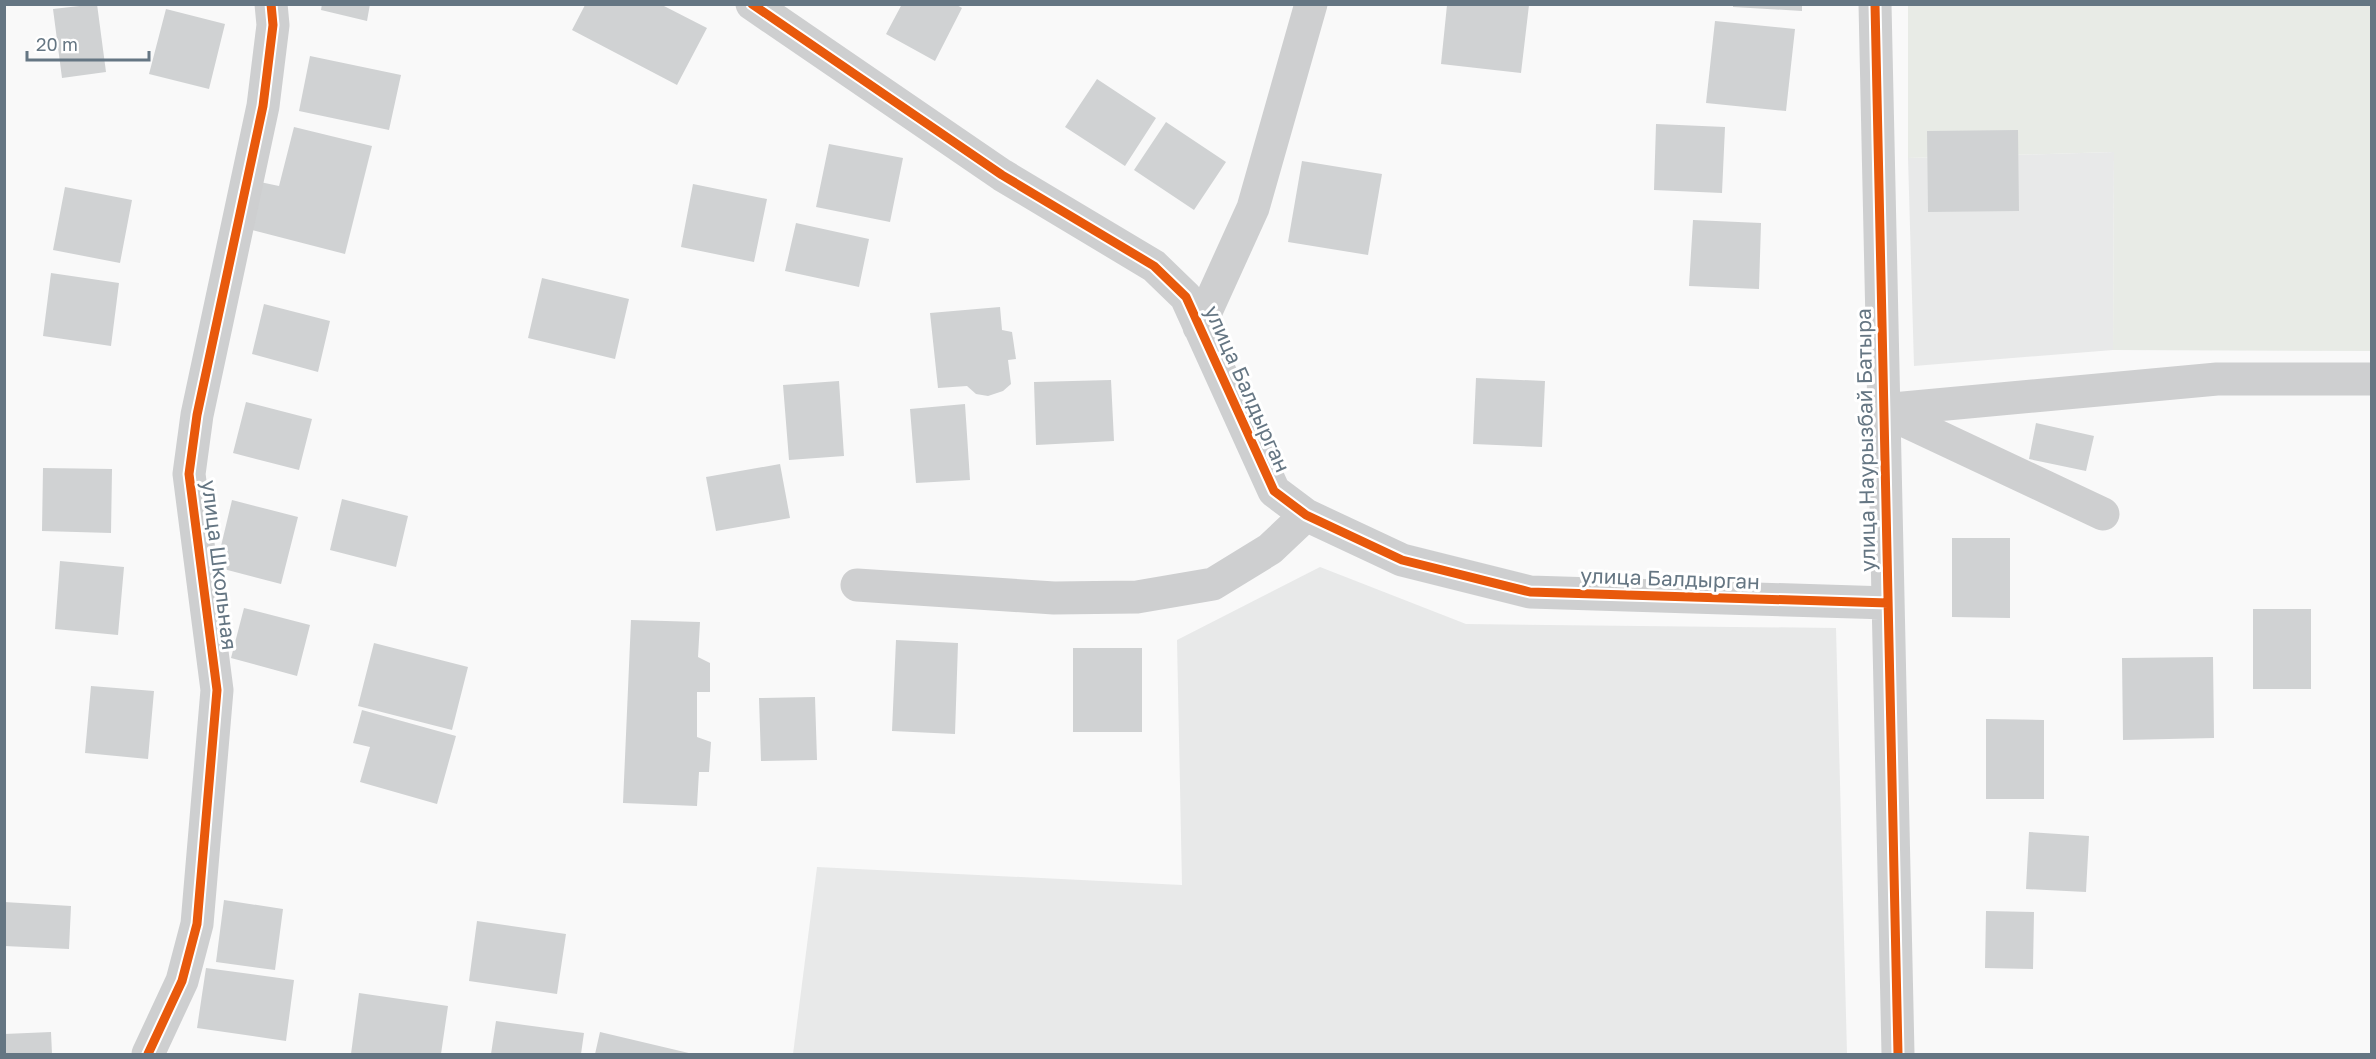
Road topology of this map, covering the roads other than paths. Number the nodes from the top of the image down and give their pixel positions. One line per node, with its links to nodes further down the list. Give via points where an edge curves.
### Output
1 (271, 4): 12 (street, улица Школьная, via 273,25 263,106 197,415 189,474 217,690 197,924 182,981)
2 (752, 4): 5 (street, улица Балдырган, via 1002,175 1154,266 1186,297)
3 (1311, 4): 5 (street, via 1253,208)
4 (1875, 4): 7 (street, улица Наурызбай Батыра)
5 (1199, 327): 9 (street, улица Балдырган, via 1274,491)
6 (2372, 379): 7 (street, via 2217,379)
7 (1882, 410): 8 (street); 11 (street, улица Наурызбай Батыра)
8 (2103, 514)
9 (1306, 515): 10 (street, via 1270,549 1213,584 1137,597 1054,598); 11 (street, улица Балдырган, via 1402,560 1530,592)
10 (857, 585)
11 (1888, 603): 13 (street, улица Наурызбай Батыра)
12 (148, 1054)
13 (1898, 1054)

